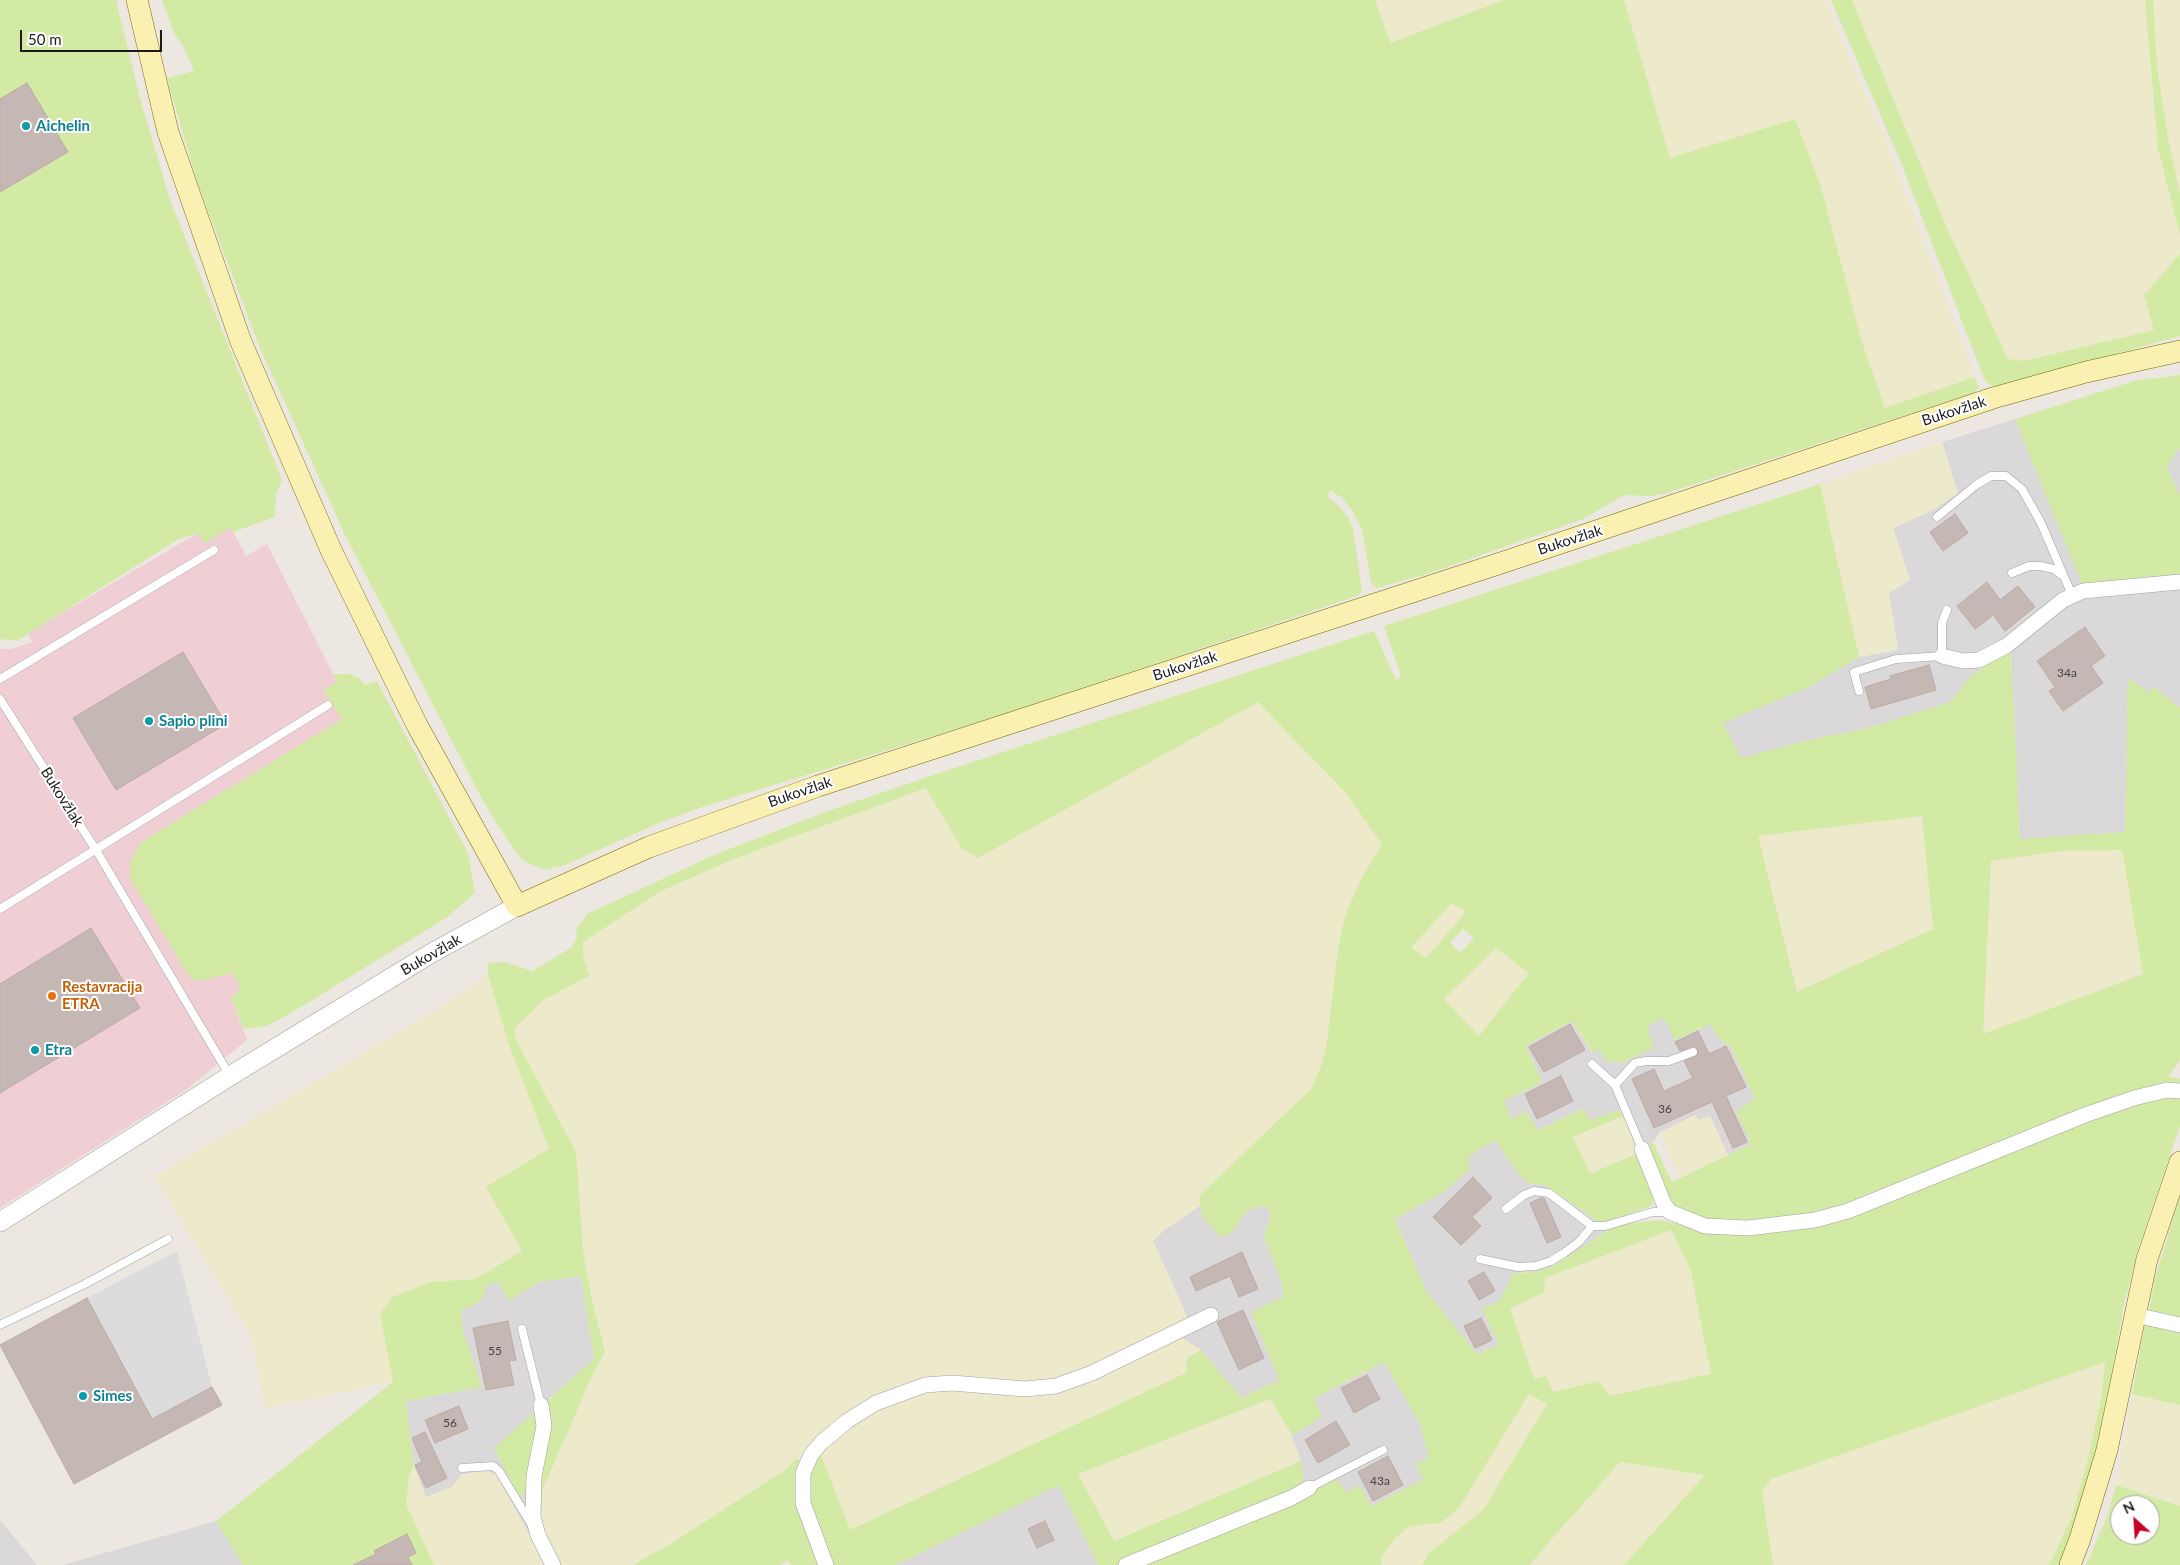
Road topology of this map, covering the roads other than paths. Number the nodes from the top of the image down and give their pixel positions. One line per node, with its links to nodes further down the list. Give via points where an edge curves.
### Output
1 (138, 0): 16 (main road, via 168,132 241,342 336,559 417,725)
2 (2180, 350): 16 (main road, Bukovžlak, via 1993,398 818,786 649,847)
3 (1937, 517): 6 (lane, via 1976,484 1991,476 2006,476 2022,489 2041,523)
4 (214, 550): 11 (lane)
5 (2012, 572): 6 (lane, via 2040,566 2054,569)
6 (2062, 575): 8 (lane)
7 (2180, 582): 8 (street, via 2082,591)
8 (2072, 595): 10 (street, via 2006,646 1980,660 1963,661)
9 (1947, 610): 10 (lane, via 1942,623)
10 (1942, 656): 12 (lane, via 1896,659 1854,672)
11 (0, 679)
12 (1859, 691)
13 (0, 699): 15 (lane, Bukovžlak)
14 (328, 705): 15 (lane)
15 (96, 850): 17 (lane); 20 (lane, Bukovžlak)
16 (517, 906): 20 (street, Bukovžlak, via 430,954)
17 (0, 909)
18 (1693, 1052): 21 (lane, via 1669,1061 1635,1063)
19 (1592, 1064): 21 (lane)
20 (230, 1076): 27 (street, Bukovžlak)
21 (1615, 1085): 23 (lane)
22 (2180, 1091): 26 (street, via 2167,1090 2134,1098 2085,1115 1888,1196 1815,1220 1724,1228 1705,1226)
23 (1642, 1149): 26 (street)
24 (2180, 1162): 32 (main road, via 2147,1259)
25 (1506, 1209): 28 (lane, via 1534,1191 1549,1193)
26 (1670, 1212): 28 (lane, via 1652,1212 1605,1226)
27 (0, 1222)
28 (1592, 1226): 30 (lane, via 1564,1253 1536,1266 1518,1267)
29 (168, 1238): 33 (lane, via 85,1284)
30 (1480, 1259)
31 (1211, 1314): 42 (street, via 1092,1373 1056,1386 1025,1389 952,1382 925,1385 890,1397 847,1421 811,1455 803,1474 803,1503)
32 (2135, 1315): 34 (street); 44 (main road, via 2106,1450)
33 (0, 1325)
34 (2180, 1325)
35 (522, 1329): 36 (lane)
36 (541, 1405): 40 (street, via 544,1426 532,1499)
37 (1383, 1450): 39 (lane)
38 (462, 1468): 40 (lane, via 493,1466 499,1471)
39 (1309, 1488): 43 (street)
40 (538, 1534): 41 (street)
41 (553, 1565)
42 (826, 1565)
43 (1126, 1565)
44 (2070, 1565)

